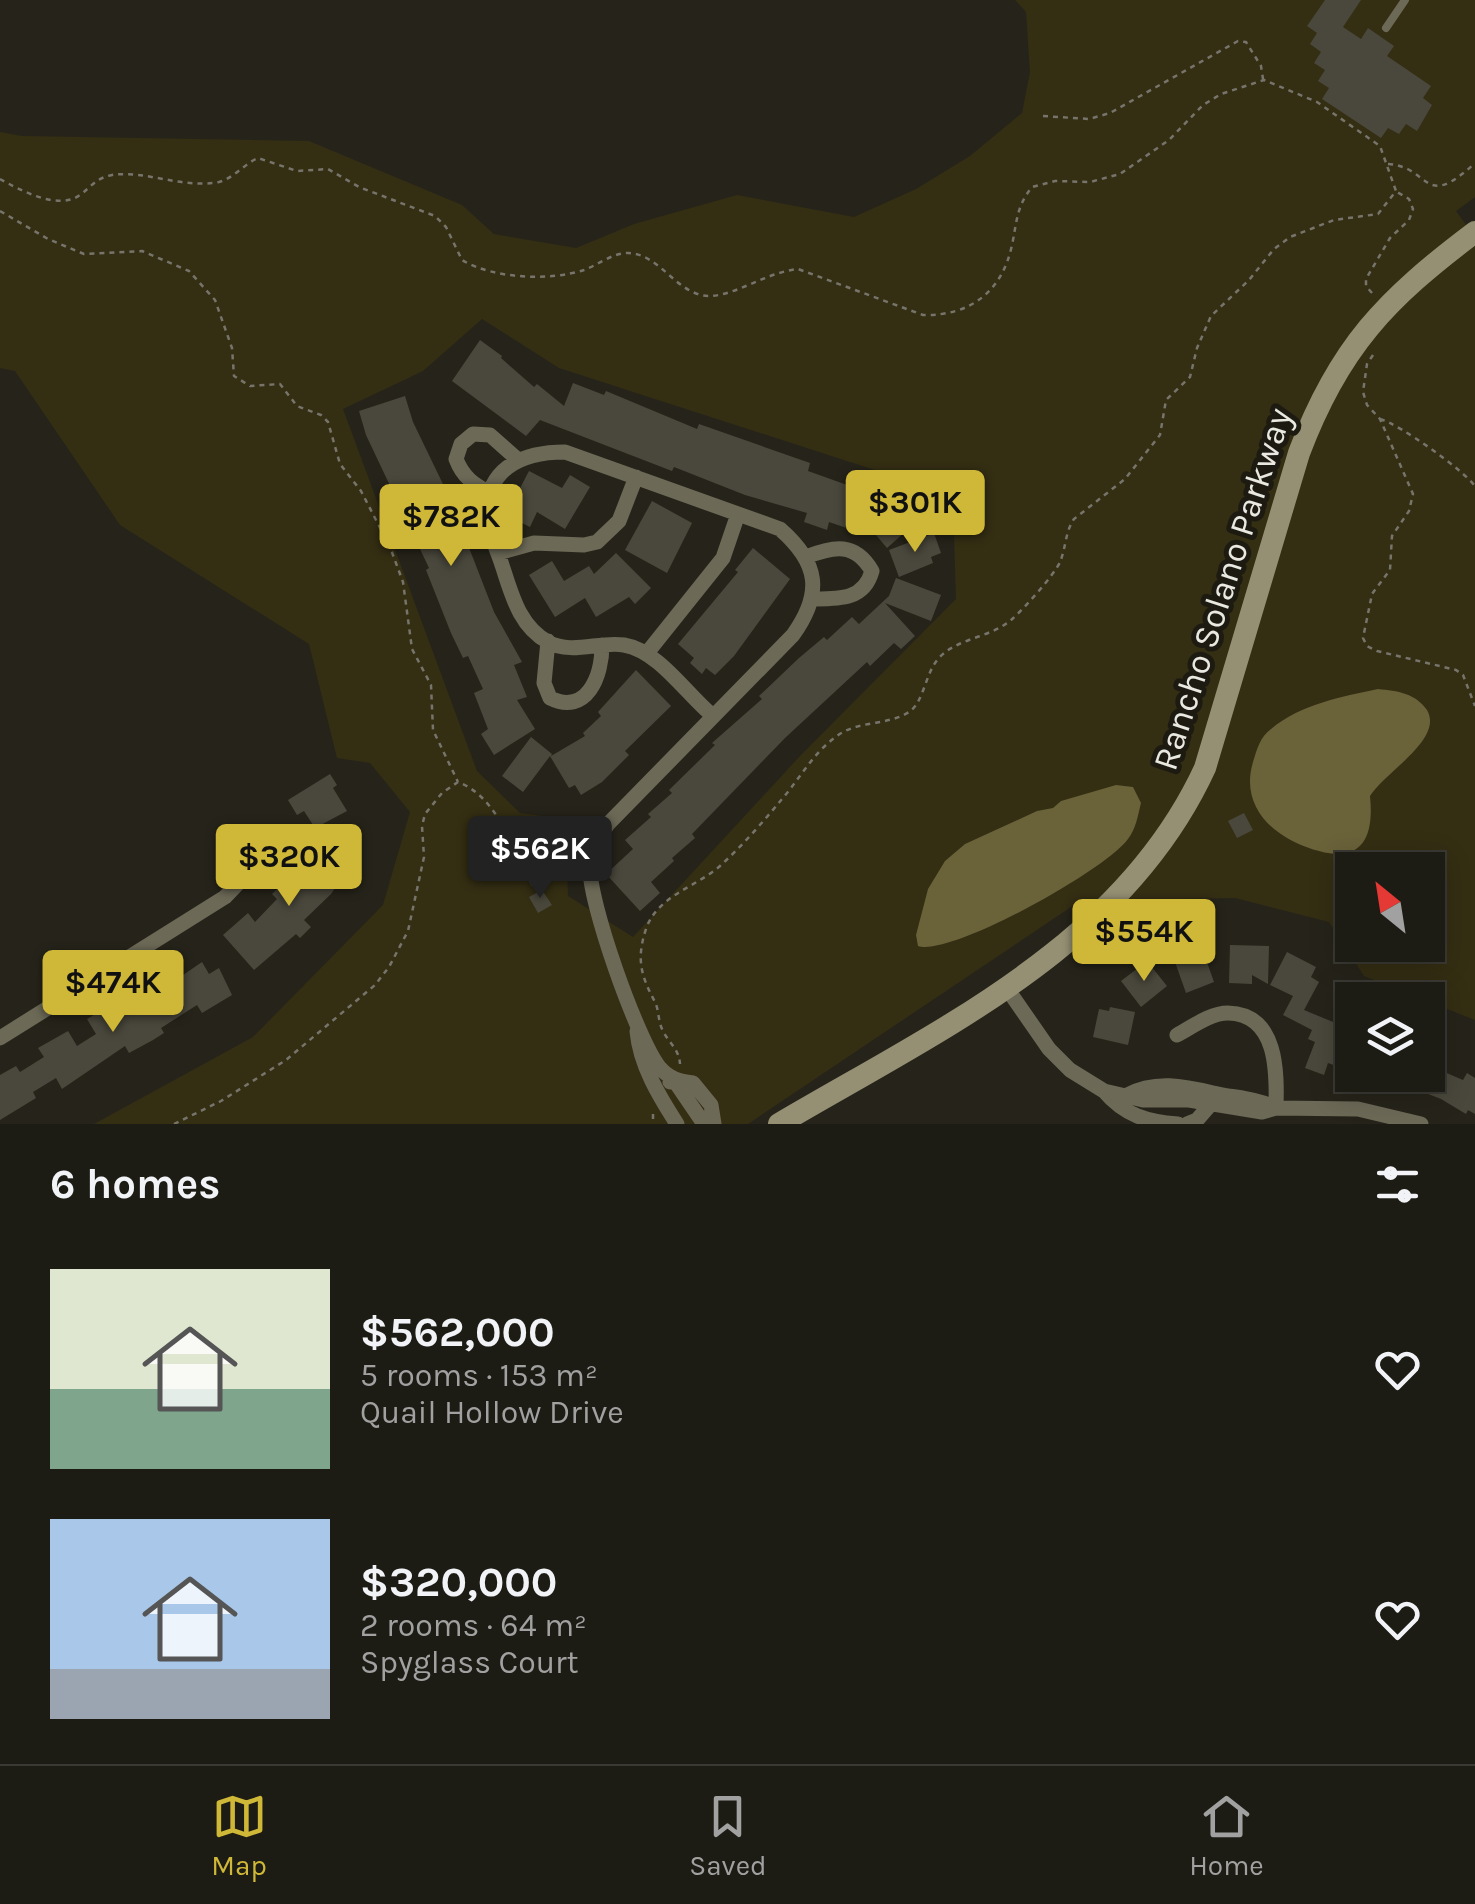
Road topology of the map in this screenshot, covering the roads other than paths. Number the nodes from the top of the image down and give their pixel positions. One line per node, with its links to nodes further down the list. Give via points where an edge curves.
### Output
1 (1405, 0): 2 (lane)
2 (1386, 28)
3 (1475, 232): 16 (street, Rancho Solano Parkway, via 1386,306 1316,408 1188,806 1134,881 1091,924)
4 (516, 458): 5 (street, via 565,452); 6 (street); 6 (street, via 490,436 473,434 461,444 456,458 462,473)
5 (636, 477): 7 (street); 8 (street, via 619,521 597,542 534,543)
6 (490, 493): 8 (street, via 488,525)
7 (738, 514): 9 (street, via 780,529); 13 (street, via 723,558)
8 (498, 553): 11 (street, via 525,623)
9 (806, 557): 10 (street); 10 (street, via 848,549 872,571 856,595)
10 (813, 598): 14 (street, via 792,635)
11 (548, 642): 12 (street); 12 (street, via 544,683 550,698 564,705 589,692)
12 (602, 645): 13 (street)
13 (646, 653): 14 (street)
14 (712, 716): 17 (street, via 594,845 593,899)
15 (267, 842): 19 (street, via 224,897)
16 (1006, 988): 22 (street, via 1049,1048); 29 (street, Rancho Solano Parkway)
17 (637, 1026): 20 (street, via 658,1066); 21 (street, via 639,1050)
18 (1177, 1035): 25 (street, via 1228,1013 1256,1025 1276,1058)
19 (0, 1038)
20 (674, 1080): 21 (street); 27 (street); 28 (street, via 694,1083 711,1106)
21 (658, 1090): 26 (street)
22 (1104, 1091): 23 (street); 30 (street, via 1138,1118)
23 (1127, 1095): 24 (street); 25 (street, via 1143,1086 1188,1086)
24 (1210, 1105): 25 (street); 31 (street)
25 (1276, 1108): 32 (street, via 1358,1109)
26 (678, 1124)
27 (704, 1124)
28 (714, 1124)
29 (779, 1124)
30 (1178, 1124)
31 (1187, 1124)
32 (1421, 1124)

